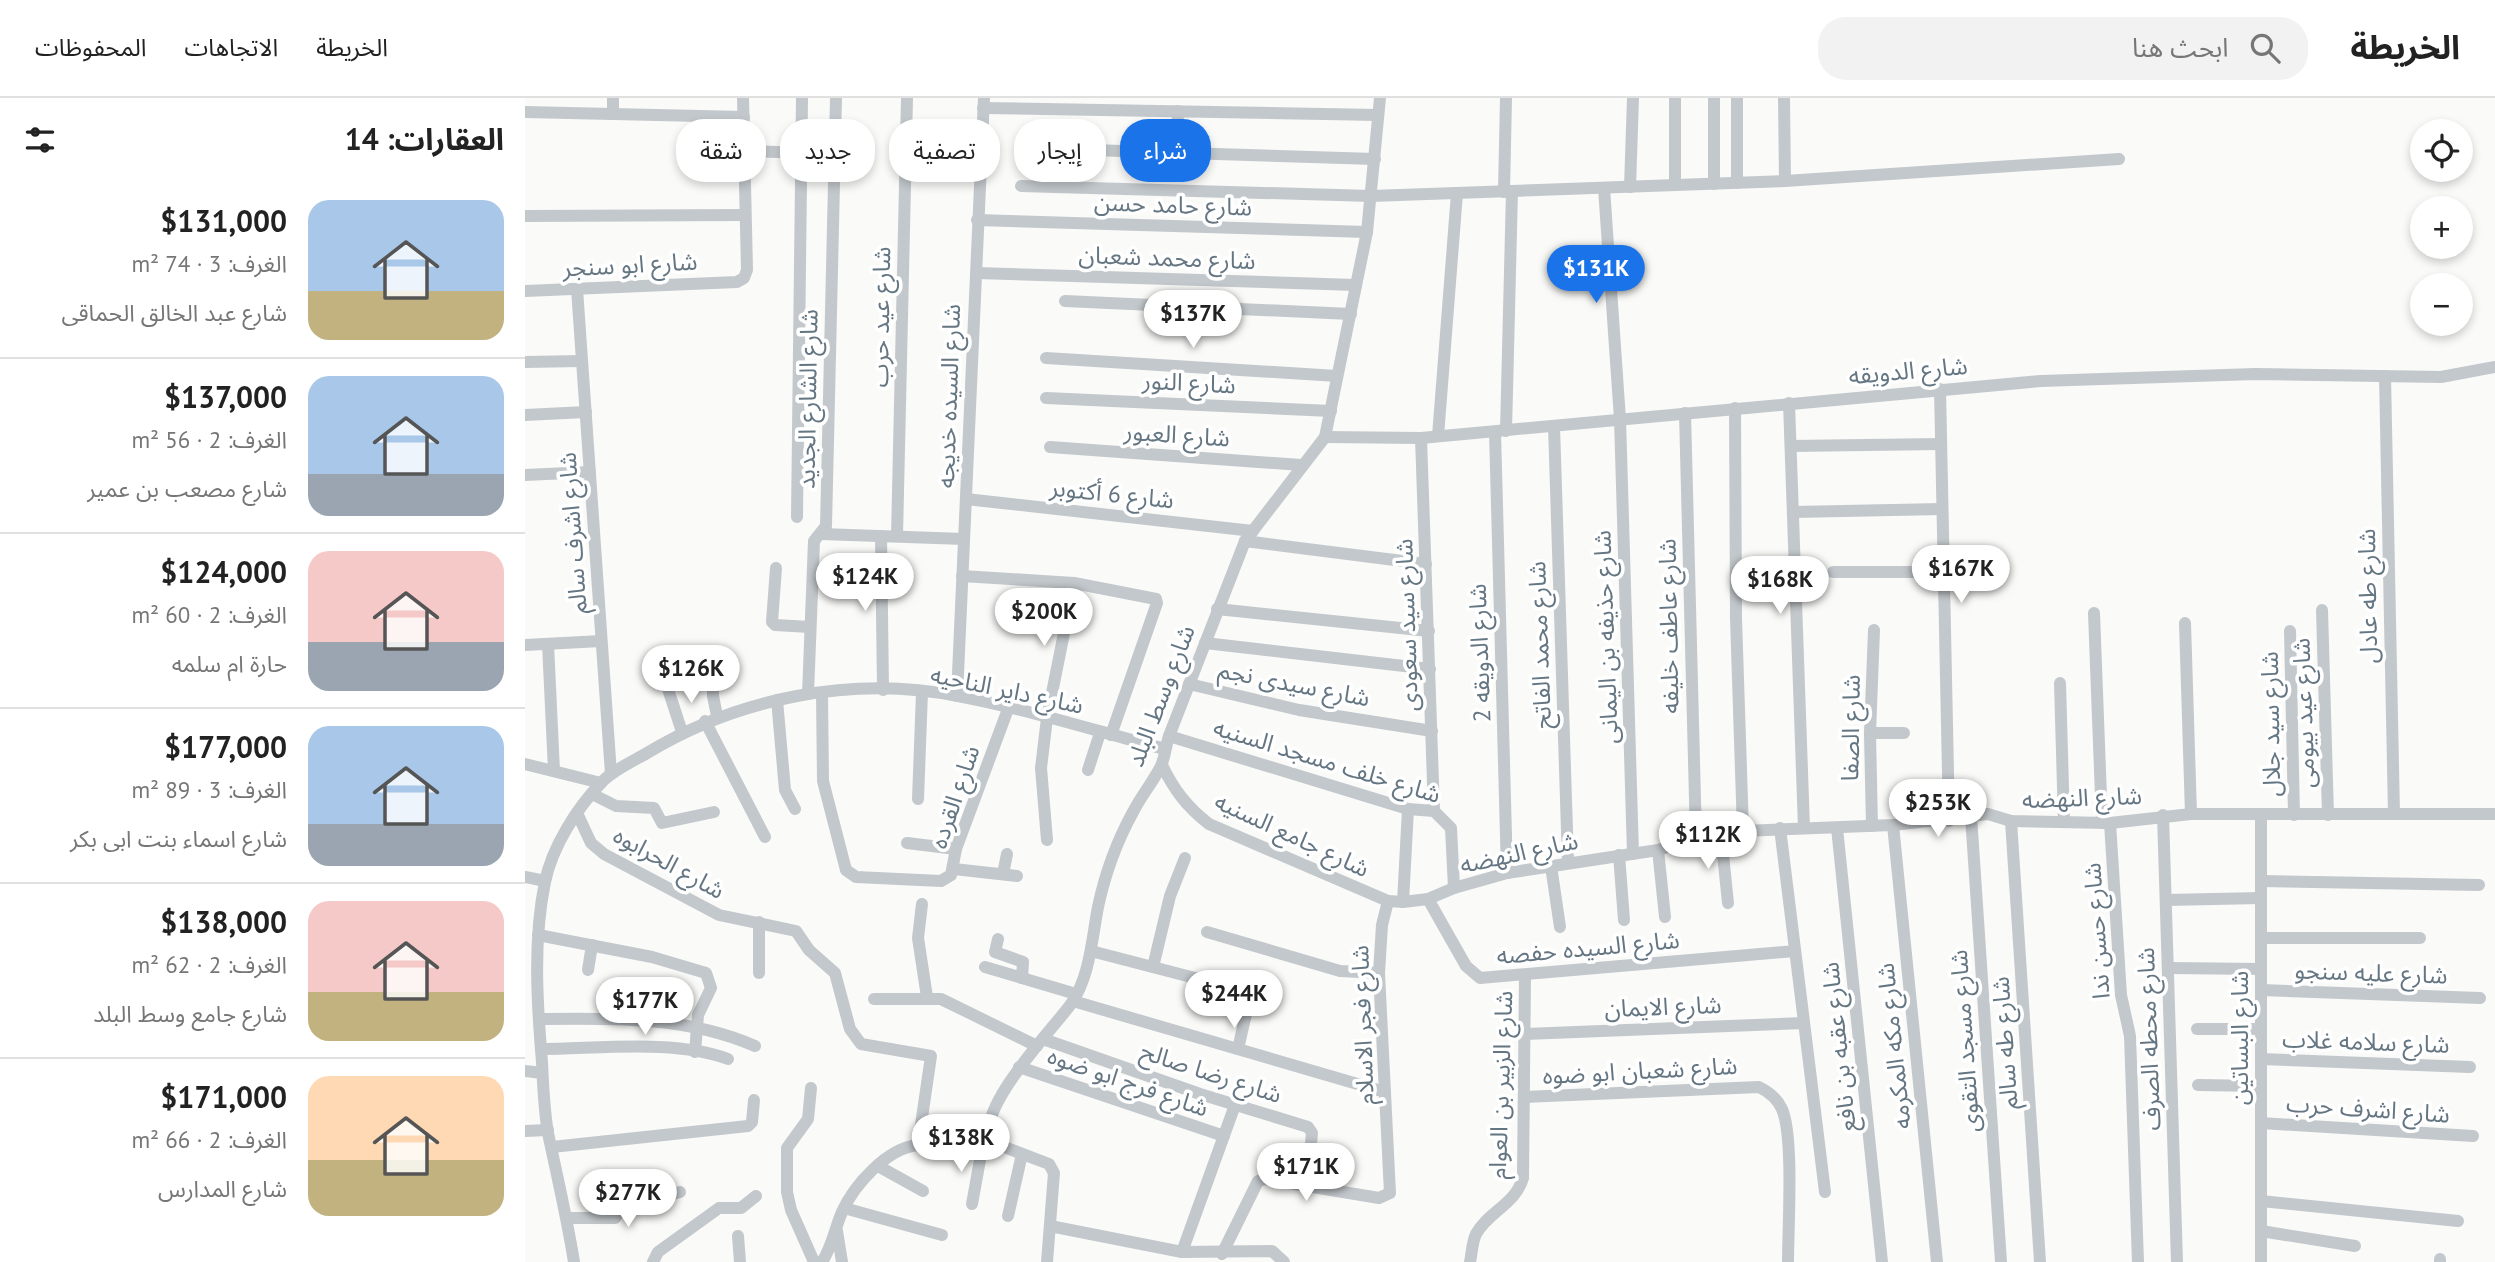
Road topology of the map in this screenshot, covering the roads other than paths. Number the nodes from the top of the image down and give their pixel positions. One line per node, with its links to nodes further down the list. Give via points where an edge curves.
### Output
1 (613, 98): 16 (street)
2 (743, 98): 18 (street)
3 (802, 98): 19 (street)
4 (836, 98): 20 (street, شارع الشارع الجديد)
5 (907, 98): 80 (street, شارع عيد حرب)
6 (1380, 98): 17 (street, شارع وسط البلد)
7 (1506, 98): 36 (street, شارع الدويقه 2)
8 (1633, 98): 33 (street)
9 (1675, 98): 31 (street)
10 (1714, 98): 30 (street)
11 (1737, 98): 29 (street)
12 (1784, 98): 25 (street)
13 (983, 103): 14 (street); 40 (street, شارع السيده خديجه)
14 (1178, 111): 17 (street); 21 (street)
15 (525, 112): 16 (street)
16 (613, 114): 18 (street)
17 (1378, 115): 23 (street, شارع وسط البلد)
18 (744, 117)
19 (802, 119)
20 (836, 119)
21 (1178, 119)
22 (1211, 154): 23 (street)
23 (1375, 159): 37 (street, شارع وسط البلد)
24 (2119, 159): 25 (street)
25 (1785, 181): 29 (street)
26 (744, 182): 38 (street)
27 (803, 182): 77 (street)
28 (834, 182): 78 (street, شارع الشارع الجديد, via 826,526)
29 (1737, 183): 30 (street)
30 (1714, 184): 31 (street)
31 (1675, 185): 33 (street)
32 (1021, 186): 37 (street)
33 (1630, 187): 34 (street)
34 (1604, 188): 36 (street); 62 (street, شارع حذيفه بن اليمانى)
35 (1457, 192): 36 (street); 37 (street); 65 (street)
36 (1508, 192): 64 (street, شارع الدويقه 2)
37 (1371, 197): 41 (street, شارع وسط البلد)
38 (745, 215): 39 (street); 44 (street, شارع ابو سنجر, via 747,270 737,282)
39 (525, 216)
40 (977, 220): 41 (street, شارع حامد حسن); 42 (street, شارع السيده خديجه)
41 (1367, 232): 43 (street, شارع وسط البلد)
42 (976, 273): 43 (street, شارع محمد شعبان); 74 (street, شارع السيده خديجه)
43 (1356, 285): 47 (street, شارع وسط البلد)
44 (577, 289): 45 (street, شارع ابو سنجر); 49 (street, شارع اشرف سالم)
45 (525, 291)
46 (1065, 301): 47 (street)
47 (1351, 314): 52 (street, شارع وسط البلد)
48 (1046, 358): 52 (street)
49 (582, 360): 50 (street); 59 (street, شارع اشرف سالم)
50 (525, 362)
51 (2495, 367): 53 (street, شارع الدويقه, via 2441,377)
52 (1338, 376): 58 (street, شارع وسط البلد)
53 (2385, 376): 54 (street, شارع الدويقه, via 2255,374); 135 (street, شارع طه عادل)
54 (1940, 389): 56 (street, شارع الدويقه); 68 (street)
55 (1046, 398): 58 (street, شارع النور)
56 (1789, 403): 57 (street, شارع الدويقه); 69 (street)
57 (1735, 408): 60 (street, شارع الدويقه); 151 (street)
58 (1331, 411): 66 (street, شارع وسط البلد)
59 (586, 412): 61 (street); 72 (street, شارع اشرف سالم)
60 (1685, 413): 62 (street, شارع الدويقه); 154 (street, شارع عاطف خليفه)
61 (525, 415)
62 (1620, 419): 63 (street, شارع الدويقه); 160 (street, شارع حذيفه بن اليمانى)
63 (1554, 426): 64 (street, شارع الدويقه); 163 (street, شارع محمد الفاتح)
64 (1500, 431): 65 (street, شارع الدويقه); 166 (street, شارع الدويقه 2)
65 (1439, 436): 67 (street, شارع الدويقه)
66 (1325, 437): 67 (street, شارع الدويقه); 71 (street, شارع وسط البلد)
67 (1421, 438): 83 (street, شارع سيد سعودى)
68 (1941, 444): 69 (street); 75 (street)
69 (1791, 446): 76 (street)
70 (1050, 447): 71 (street, شارع العبور)
71 (1301, 465): 81 (street, شارع وسط البلد)
72 (590, 472): 73 (street); 97 (street, شارع اشرف سالم)
73 (525, 475)
74 (966, 499): 81 (street, شارع 6 أكتوبر); 82 (street, شارع السيده خديجه)
75 (1943, 509): 76 (street); 86 (street)
76 (1794, 512): 149 (street)
77 (797, 517)
78 (821, 534): 79 (street); 93 (street, شارع الشارع الجديد, via 814,541)
79 (881, 536): 80 (street); 106 (street)
80 (897, 536): 82 (street)
81 (1249, 536): 83 (street, شارع 6 أكتوبر); 89 (street, شارع وسط البلد)
82 (964, 539): 87 (street, شارع السيده خديجه)
83 (1426, 564): 95 (street, شارع سيد سعودى)
84 (776, 569): 93 (street, via 772,622)
85 (1833, 572): 86 (street)
86 (1944, 572): 142 (street)
87 (962, 576): 88 (street); 110 (street, شارع السيده خديجه)
88 (1074, 583): 114 (street); 119 (street, via 1153,597 1157,602)
89 (1217, 609): 95 (street); 98 (street, شارع وسط البلد)
90 (2322, 610): 140 (street, شارع عيد بيومى)
91 (2094, 613): 145 (street, شارع حسن ندا)
92 (2185, 624): 134 (street)
93 (810, 627): 109 (street, شارع الشارع الجديد)
94 (1874, 630): 117 (street, شارع الصفا)
95 (1429, 631): 102 (street, شارع سيد سعودى)
96 (2290, 631): 139 (street, شارع سيد جلال)
97 (601, 640): 99 (street); 126 (street, شارع اشرف سالم)
98 (1205, 643): 102 (street); 104 (street, شارع وسط البلد)
99 (548, 644): 100 (street); 125 (street)
100 (525, 645)
101 (712, 656): 113 (street)
102 (1430, 669): 115 (street, شارع سيد سعودى)
103 (2060, 683): 144 (street)
104 (1189, 684): 115 (street, شارع سيدى نجم, via 1299,710); 120 (street, شارع وسط البلد)
105 (669, 689): 116 (street)
106 (883, 690): 107 (street, شارع داير الناحيه); 108 (street, شارع داير الناحيه)
107 (822, 692): 109 (street, شارع داير الناحيه); 165 (street, شارع القرده, via 823,781 846,870 856,877 941,881)
108 (922, 692): 110 (street, شارع داير الناحيه); 128 (street)
109 (808, 694): 111 (street, شارع داير الناحيه)
110 (957, 696): 112 (street, شارع داير الناحيه)
111 (777, 700): 113 (street, شارع داير الناحيه); 129 (street, via 785,790)
112 (1008, 709): 114 (street, شارع داير الناحيه); 157 (street, شارع القرده)
113 (711, 719): 116 (street, شارع داير الناحيه); 153 (street)
114 (1047, 719): 119 (street, شارع داير الناحيه); 155 (street, via 1041,768)
115 (1432, 731): 131 (street, شارع سيد سعودى)
116 (682, 732): 126 (street, شارع داير الناحيه)
117 (1870, 733): 118 (street); 147 (street, شارع الصفا)
118 (1904, 733)
119 (1106, 734): 121 (street, شارع داير الناحيه); 124 (street)
120 (1169, 736): 121 (street, شارع وسط البلد); 130 (street, شارع خلف مسجد السنيه)
121 (1164, 749): 123 (street, شارع وسط البلد)
122 (525, 764): 125 (street)
123 (1162, 765): 177 (street, شارع جامع السنيه, via 1173,788 1209,824); 191 (street, شارع وسط البلد, via 1112,857)
124 (1089, 770)
125 (554, 771): 126 (street)
126 (606, 778): 127 (street, شارع داير الناحيه)
127 (592, 794): 132 (street, via 616,806 654,808 660,823); 133 (street, شارع داير الناحيه)
128 (918, 799)
129 (795, 808)
130 (1408, 809): 131 (street, شارع خلف مسجد السنيه); 178 (street)
131 (1434, 811): 173 (street, شارع خلف مسجد السنيه, via 1451,828)
132 (714, 812)
133 (577, 813): 170 (street, شارع داير الناحيه); 183 (street, شارع الحرابوه, via 591,843 604,854 719,915)
134 (2190, 814): 137 (street, شارع النهضه); 138 (street, شارع النهضه)
135 (2394, 814): 136 (street, شارع النهضه); 140 (street, شارع النهضه)
136 (2495, 814)
137 (2163, 815): 145 (street, شارع النهضه); 176 (street, شارع محطه الصرف)
138 (2261, 815): 139 (street, شارع النهضه); 171 (street, شارع البساتين)
139 (2294, 815): 140 (street, شارع النهضه)
140 (2328, 815)
141 (1971, 816): 142 (street, شارع النهضه); 143 (street, شارع النهضه, via 1988,814); 274 (street, شارع مسجد التقوى)
142 (1949, 821): 146 (street, شارع النهضه)
143 (2011, 821): 144 (street, شارع النهضه); 275 (street, شارع طه سالم)
144 (2064, 822): 145 (street, شارع النهضه)
145 (2106, 823): 276 (street, شارع حسن ندا, via 2121,995 2130,1035)
146 (1893, 825): 147 (street, شارع النهضه); 273 (street, شارع مكه المكرمه)
147 (1872, 826): 150 (street, شارع النهضه)
148 (1780, 828): 149 (street, شارع النهضه); 151 (street, شارع النهضه); 192 (street)
149 (1804, 828): 150 (street, شارع النهضه)
150 (1837, 828): 272 (street, شارع عقبه بن نافع)
151 (1743, 831): 152 (street, شارع النهضه)
152 (1721, 835): 154 (street, شارع النهضه); 179 (street)
153 (765, 837)
154 (1696, 838): 158 (street, شارع النهضه)
155 (1047, 840)
156 (907, 843): 157 (street)
157 (956, 849): 165 (street, شارع القرده)
158 (1658, 850): 160 (street, شارع النهضه); 181 (street)
159 (1007, 854): 167 (street)
160 (1633, 854): 161 (street, شارع النهضه)
161 (1619, 855): 163 (street, شارع النهضه); 182 (street)
162 (1185, 858): 194 (street, via 1170,896)
163 (1568, 862): 164 (street, شارع النهضه)
164 (1551, 866): 166 (street, شارع النهضه); 184 (street)
165 (954, 869): 167 (street)
166 (1507, 873): 173 (street, شارع النهضه)
167 (1003, 874): 168 (street)
168 (1017, 876)
169 (525, 877): 170 (street)
170 (545, 881): 186 (street, شارع داير الناحيه)
171 (2261, 881): 172 (street); 174 (street, شارع البساتين)
172 (2479, 885)
173 (1454, 888): 175 (street, شارع النهضه)
174 (2261, 898): 176 (street); 187 (street, شارع البساتين)
175 (1428, 899): 178 (street, شارع النهضه); 200 (street, شارع السيده حفصه, via 1469,971 1486,978)
176 (2166, 900): 195 (street, شارع محطه الصرف)
177 (1388, 901): 178 (street, شارع النهضه); 199 (street, شارع فجر الاسلام)
178 (1403, 902)
179 (1728, 903)
180 (922, 904): 203 (street, via 918,938)
181 (1665, 917)
182 (1624, 920)
183 (759, 922): 198 (street); 238 (street, شارع الحرابوه, via 796,931 809,950 831,968 852,1035 861,1044 931,1056)
184 (1560, 927)
185 (1207, 932): 199 (street, via 1340,971)
186 (538, 935): 190 (street); 208 (street, شارع داير الناحيه)
187 (2261, 938): 188 (street); 196 (street, شارع البساتين)
188 (2420, 938)
189 (998, 939): 201 (street, via 995,952 1023,962)
190 (592, 945): 197 (street); 211 (street, via 706,973 711,988)
191 (1091, 951): 194 (street); 204 (street, شارع وسط البلد)
192 (1795, 951): 200 (street, شارع السيده حفصه); 210 (street)
193 (985, 967): 201 (street)
194 (1153, 967): 218 (street, via 1247,993)
195 (2168, 968): 196 (street); 277 (street, شارع محطه الصرف)
196 (2261, 969): 202 (street, شارع البساتين)
197 (588, 970)
198 (759, 973)
199 (1379, 973): 229 (street, شارع فجر الاسلام)
200 (1525, 975): 214 (street, شارع الزبير بن العوام)
201 (1022, 978): 204 (street)
202 (2261, 990): 205 (street, شارع عليه سنجو); 213 (street, شارع البساتين)
203 (927, 997): 206 (street, شارع رضا صالح); 215 (street, شارع رضا صالح)
204 (1075, 997): 215 (street, شارع وسط البلد); 218 (street)
205 (2480, 998)
206 (874, 999)
207 (525, 1000): 208 (street)
208 (539, 1002): 209 (street, شارع داير الناحيه)
209 (539, 1019): 211 (street, via 606,1018); 217 (street, شارع داير الناحيه)
210 (1804, 1023): 214 (street, شارع الايمان); 246 (street)
211 (697, 1027): 216 (street, via 727,1033); 219 (street)
212 (2197, 1029): 213 (street)
213 (2261, 1029): 221 (street, شارع البساتين)
214 (1525, 1034): 230 (street, شارع الزبير بن العوام)
215 (1040, 1042): 222 (street, شارع وسط البلد); 232 (street, شارع رضا صالح)
216 (755, 1046)
217 (541, 1049): 219 (street); 225 (street, شارع داير الناحيه)
218 (1238, 1049): 229 (street)
219 (695, 1052): 220 (street)
220 (728, 1059)
221 (2261, 1059): 223 (street, شارع سلامه غلاب); 227 (street, شارع البساتين)
222 (1019, 1067): 236 (street, شارع فرج ابو ضوه); 240 (street, شارع وسط البلد, via 993,1113)
223 (2470, 1067)
224 (525, 1071): 225 (street)
225 (543, 1073): 234 (street, شارع داير الناحيه)
226 (2198, 1085): 227 (street)
227 (2261, 1086): 233 (street, شارع البساتين)
228 (811, 1088): 265 (street, via 808,1119 787,1148 787,1179 790,1210)
229 (1385, 1092): 243 (street, شارع فجر الاسلام, via 1392,1190 1388,1196)
230 (1524, 1097): 270 (street, شارع الزبير بن العوام, via 1519,1191 1478,1232); 271 (street, شارع شعبان ابو ضوه, via 1759,1087 1778,1100 1787,1126)
231 (754, 1100): 239 (street, via 748,1126)
232 (1235, 1105): 236 (street, شارع فرج ابو ضوه); 243 (street, شارع رضا صالح, via 1310,1128)
233 (2261, 1123): 237 (street, شارع اشرف حرب); 248 (street, شارع البساتين)
234 (548, 1130): 235 (street); 239 (street, شارع داير الناحيه)
235 (525, 1131)
236 (1224, 1136): 260 (street, شارع فرج ابو ضوه)
237 (2473, 1136)
238 (918, 1145): 240 (street); 242 (street, via 893,1154)
239 (552, 1147): 252 (street, شارع داير الناحيه)
240 (988, 1147): 241 (street); 249 (street, شارع وسط البلد)
241 (1021, 1154): 251 (street); 254 (street, via 1049,1164 1054,1172)
242 (878, 1167): 244 (street); 250 (street)
243 (1307, 1186): 261 (street, via 1258,1181)
244 (923, 1191)
245 (680, 1192): 252 (street, via 622,1208 615,1218)
246 (1825, 1192)
247 (755, 1196): 263 (street, via 741,1208 719,1208 658,1252)
248 (2261, 1201): 253 (street); 256 (street, شارع البساتين)
249 (972, 1204)
250 (843, 1208): 255 (street); 257 (street)
251 (1008, 1216)
252 (567, 1218): 262 (street, شارع داير الناحيه)
253 (2458, 1221)
254 (1050, 1226): 260 (street); 268 (street)
255 (836, 1227): 266 (street); 267 (street)
256 (2261, 1231): 259 (street); 278 (street, شارع البساتين)
257 (942, 1235)
258 (739, 1236): 264 (street)
259 (2355, 1246)
260 (1182, 1252): 261 (street)
261 (1222, 1254): 269 (street, via 1272,1251)
262 (574, 1262)
263 (653, 1262)
264 (740, 1262)
265 (814, 1262)
266 (822, 1262)
267 (842, 1262)
268 (1047, 1262)
269 (1284, 1262)
270 (1470, 1262)
271 (1788, 1262)
272 (1882, 1262)
273 (1937, 1262)
274 (2001, 1262)
275 (2040, 1262)
276 (2138, 1262)
277 (2177, 1262)
278 (2261, 1262)

